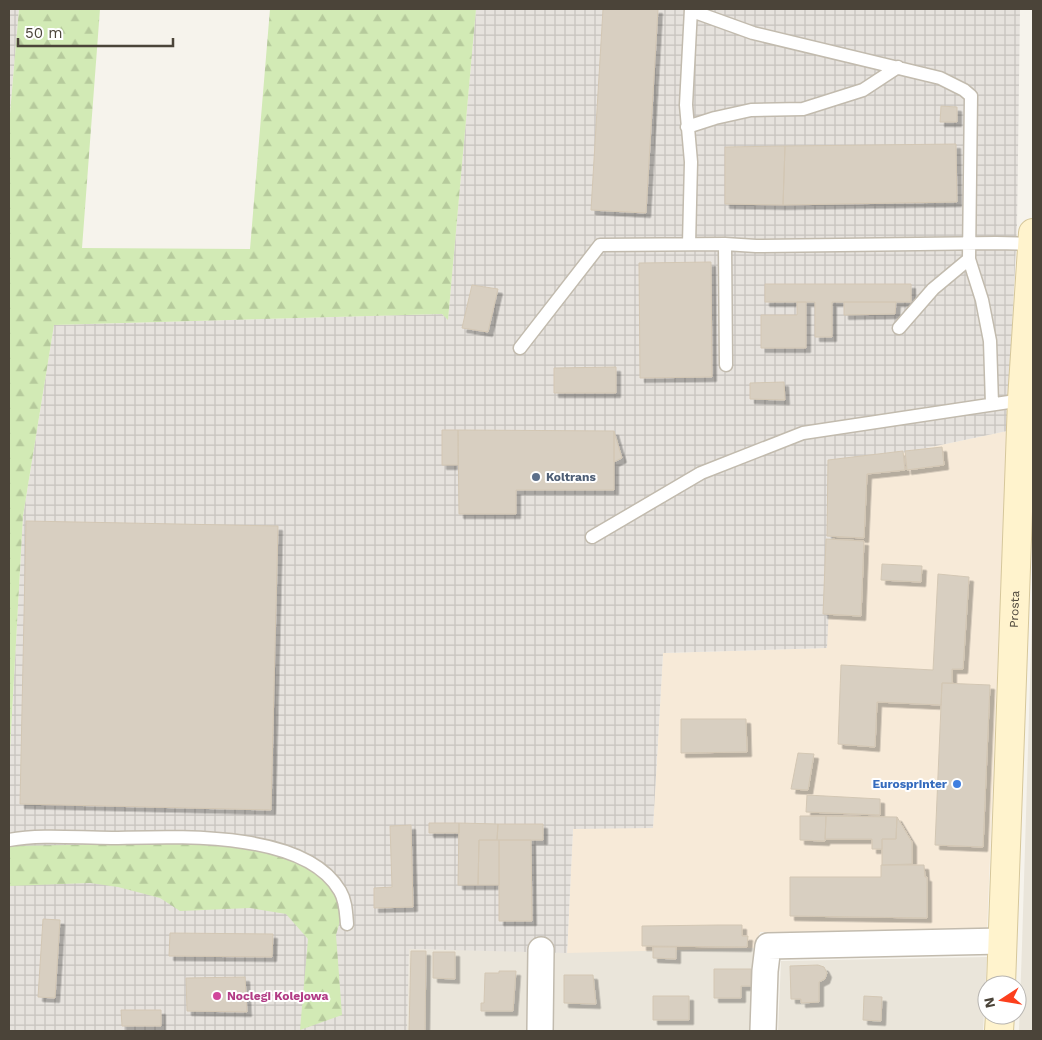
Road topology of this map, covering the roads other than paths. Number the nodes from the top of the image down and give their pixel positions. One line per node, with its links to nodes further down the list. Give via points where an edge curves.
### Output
1 (691, 10): 2 (lane, via 753,33); 3 (lane)
2 (898, 67): 3 (lane, via 863,90 803,109 751,110); 5 (lane, via 940,78 971,96)
3 (687, 127): 6 (lane, via 691,162)
4 (1033, 239): 5 (lane); 12 (main road, Prosta)
5 (969, 243): 7 (lane); 8 (lane)
6 (689, 244): 7 (lane); 10 (lane, via 600,245)
7 (725, 244): 11 (lane)
8 (969, 259): 9 (lane, via 933,288); 13 (lane, via 990,341)
9 (899, 328)
10 (520, 348)
11 (726, 365)
12 (1022, 400): 13 (lane); 17 (main road, Prosta)
13 (992, 404): 14 (lane, via 803,433 701,473)
14 (592, 537)
15 (9, 840): 16 (lane, via 190,837 259,844 308,862 329,876 346,906)
16 (347, 924)
17 (1002, 941): 19 (main road, Prosta); 21 (street, via 768,946)
18 (541, 950): 20 (street)
19 (1001, 975)
20 (540, 1031)
21 (763, 1031)

